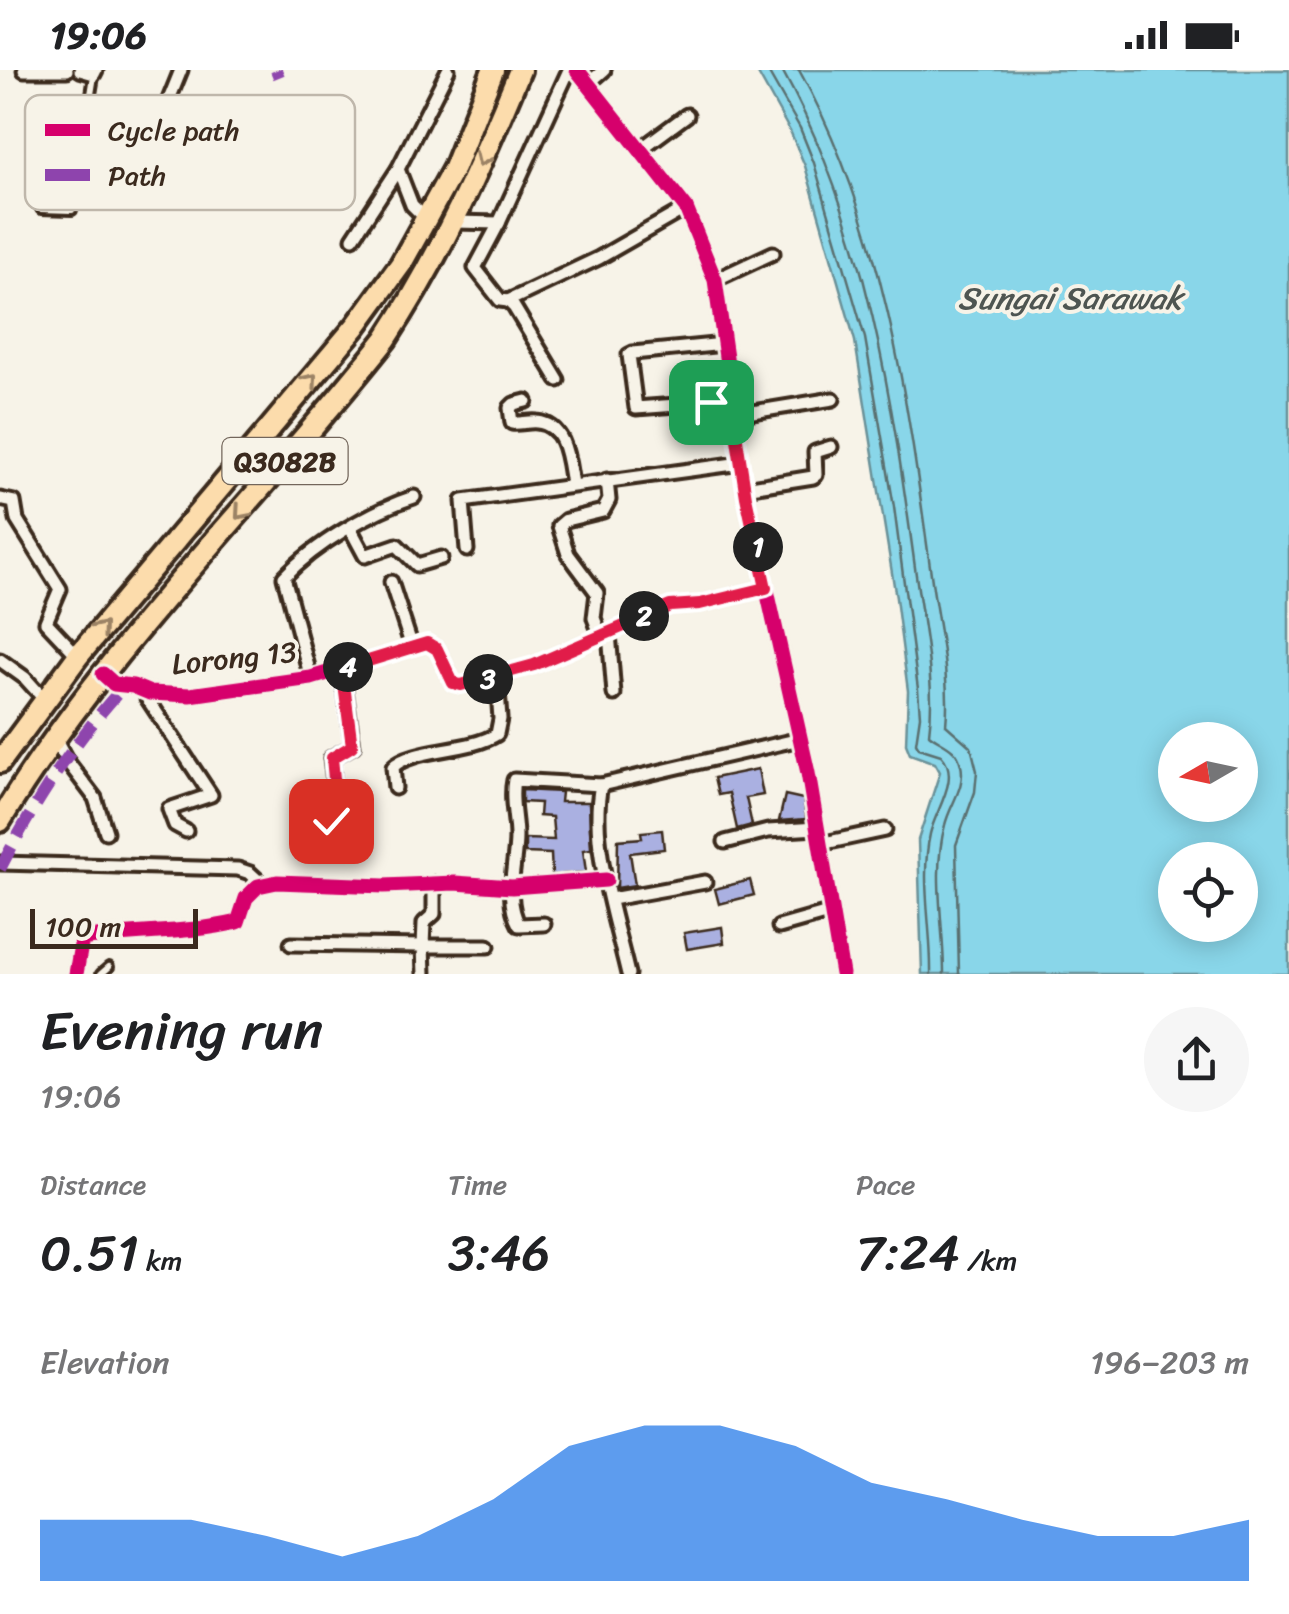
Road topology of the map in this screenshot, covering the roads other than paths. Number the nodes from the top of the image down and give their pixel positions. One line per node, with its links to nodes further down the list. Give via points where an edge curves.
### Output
1 (24, 70): 2 (street)
2 (67, 70)
3 (80, 70): 11 (street)
4 (181, 70): 13 (street)
5 (448, 70): 16 (street)
6 (493, 70): 18 (highway)
7 (520, 70): 19 (highway, Q3082B, one-way to 19)
8 (569, 70): 20 (street)
9 (577, 70): 12 (street)
10 (604, 70): 12 (street)
11 (95, 72)
12 (589, 83): 15 (street)
13 (171, 95)
14 (686, 115): 15 (street)
15 (642, 148): 17 (street)
16 (398, 168): 18 (street, via 412,206); 21 (street)
17 (686, 208): 23 (street); 24 (street)
18 (427, 220): 45 (highway, one-way to 18, via 356,326)
19 (455, 222): 20 (street); 48 (highway, Q3082B, one-way to 48, via 375,353)
20 (499, 223): 24 (street, via 475,268)
21 (353, 238)
22 (773, 253): 23 (street)
23 (715, 280): 25 (street)
24 (508, 301): 26 (street)
25 (724, 344): 28 (street); 28 (street, via 633,352 630,375 636,408)
26 (558, 380)
27 (833, 399): 30 (street)
28 (731, 401): 30 (street)
29 (526, 402): 34 (street, via 510,408 512,423 553,428 566,448)
30 (734, 415): 32 (street)
31 (831, 447): 35 (street, via 815,452 812,477)
32 (741, 463): 33 (street); 35 (street)
33 (606, 480): 34 (street); 43 (street, via 603,511 559,526 568,554 597,593 594,618)
34 (572, 484): 39 (street, via 462,501)
35 (745, 488): 42 (street)
36 (414, 497): 38 (street)
37 (0, 499): 45 (street, via 14,502 17,520 58,582 46,622)
38 (350, 528): 40 (street, via 365,556 397,545 417,565); 50 (street, via 284,577)
39 (467, 550)
40 (440, 558)
41 (390, 582): 44 (street)
42 (766, 588): 43 (street, via 670,606); 55 (street)
43 (605, 635): 49 (street); 52 (street)
44 (412, 647): 47 (street, Lorong 13); 49 (street, via 433,645 453,683)
45 (78, 656): 53 (highway)
46 (0, 660): 53 (street)
47 (342, 669): 50 (street, Lorong 13); 66 (street, via 352,746 332,758 338,820 326,822)
48 (104, 674): 51 (street, via 114,684); 54 (highway, Q3082B)
49 (497, 676): 58 (street, via 497,734 400,760 393,766)
50 (311, 678): 51 (street, Lorong 13, via 190,694)
51 (146, 691): 62 (street, via 210,794 169,809)
52 (614, 694)
53 (44, 700): 56 (highway)
54 (55, 739): 59 (highway, Q3082B); 63 (street, via 95,798)
55 (800, 739): 57 (street); 60 (street)
56 (0, 762)
57 (601, 785): 68 (street); 72 (street, via 514,780)
58 (395, 788)
59 (0, 821)
60 (818, 828): 64 (street); 65 (street)
61 (884, 830): 65 (street)
62 (186, 831)
63 (106, 832)
64 (725, 842)
65 (820, 844): 74 (street)
66 (324, 846)
67 (0, 863): 71 (street, via 238,869)
68 (606, 880): 72 (street); 73 (street)
69 (434, 882): 71 (street); 72 (street); 78 (street, via 434,914 424,922)
70 (705, 882): 73 (street)
71 (263, 885): 81 (street, via 246,898 238,922 82,939)
72 (512, 887): 75 (street, via 520,924)
73 (611, 899): 84 (street)
74 (832, 912): 76 (street); 85 (street)
75 (544, 924)
76 (779, 927)
77 (291, 944): 78 (street)
78 (423, 946): 79 (street); 83 (street)
79 (488, 946)
80 (109, 967): 82 (lane)
81 (76, 974)
82 (102, 974)
83 (424, 974)
84 (628, 974)
85 (842, 974)

